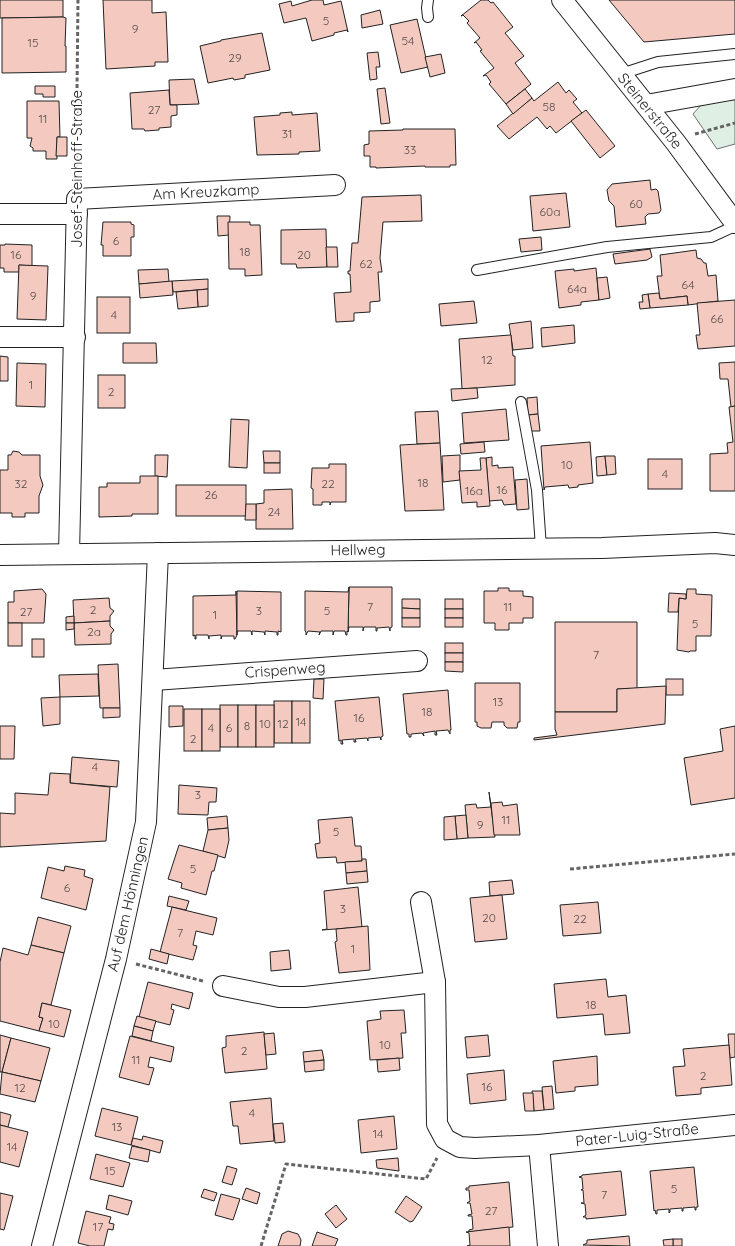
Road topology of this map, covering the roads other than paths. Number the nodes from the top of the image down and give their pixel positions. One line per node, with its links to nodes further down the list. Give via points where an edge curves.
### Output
1 (428, 0): 3 (lane)
2 (562, 0): 5 (street, Steinerstraße)
3 (428, 17)
4 (735, 54): 5 (lane, via 658,62)
5 (621, 74): 7 (street, Steinerstraße)
6 (735, 89): 7 (street)
7 (646, 105): 11 (street, Steinerstraße)
8 (335, 185): 9 (street, Am Kreuzkamp)
9 (77, 206): 10 (street, Am Kreuzkamp); 14 (street, Josef-Steinhoff-Straße)
10 (0, 214)
11 (735, 224): 12 (lane, via 710,237 607,247)
12 (477, 270)
13 (0, 337): 14 (street)
14 (75, 338): 20 (street, Josef-Steinhoff-Straße)
15 (521, 402): 18 (lane, via 538,490)
16 (735, 536): 17 (street, Hellweg)
17 (725, 544): 18 (street, Hellweg)
18 (541, 548): 19 (street, Hellweg)
19 (158, 553): 20 (street, Hellweg); 23 (street, Auf dem Hönningen)
20 (70, 554): 21 (street, Hellweg)
21 (0, 555)
22 (417, 661): 23 (street, Crispenweg)
23 (154, 680): 29 (street, Auf dem Hönningen, via 146,822 116,959)
24 (421, 902): 25 (street)
25 (435, 982): 26 (street, via 305,997 279,997); 28 (street, Pater-Luig-Straße, via 441,1132 460,1148)
26 (224, 986)
27 (735, 1125): 28 (street, Pater-Luig-Straße)
28 (540, 1145): 30 (street)
29 (42, 1246)
30 (548, 1246)

